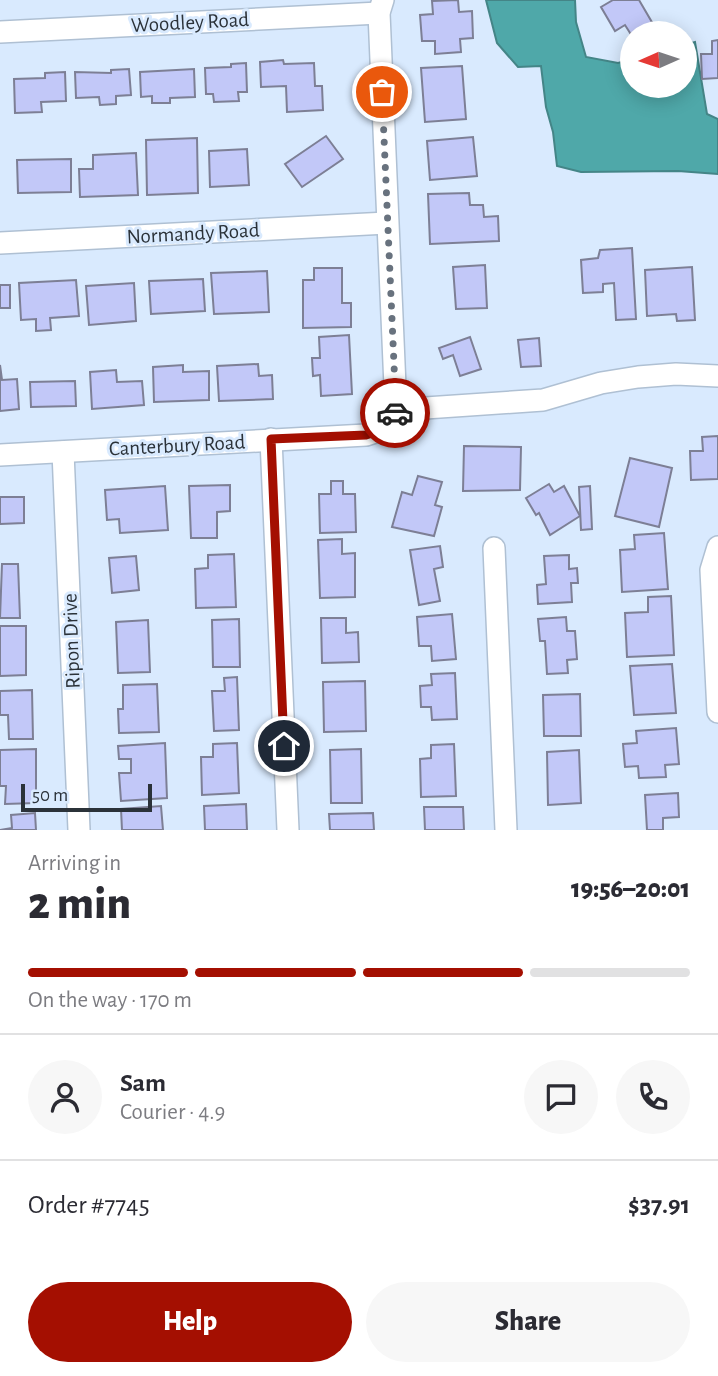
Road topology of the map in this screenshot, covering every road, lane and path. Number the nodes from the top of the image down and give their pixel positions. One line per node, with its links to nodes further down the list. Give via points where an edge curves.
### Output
1 (381, 6): 2 (street, Woodley Road); 3 (street)
2 (0, 32)
3 (387, 223): 4 (street, Normandy Road); 6 (street)
4 (0, 243)
5 (718, 376): 6 (street, via 638,377 529,402)
6 (396, 410): 7 (street, Canterbury Road, via 384,429 366,435)
7 (271, 439): 8 (street, Canterbury Road); 14 (street)
8 (63, 452): 9 (street, Canterbury Road); 13 (street, Ripon Drive)
9 (0, 455)
10 (718, 547): 12 (street, via 711,570)
11 (494, 548): 15 (street)
12 (718, 712)
13 (79, 830)
14 (288, 830)
15 (506, 830)

